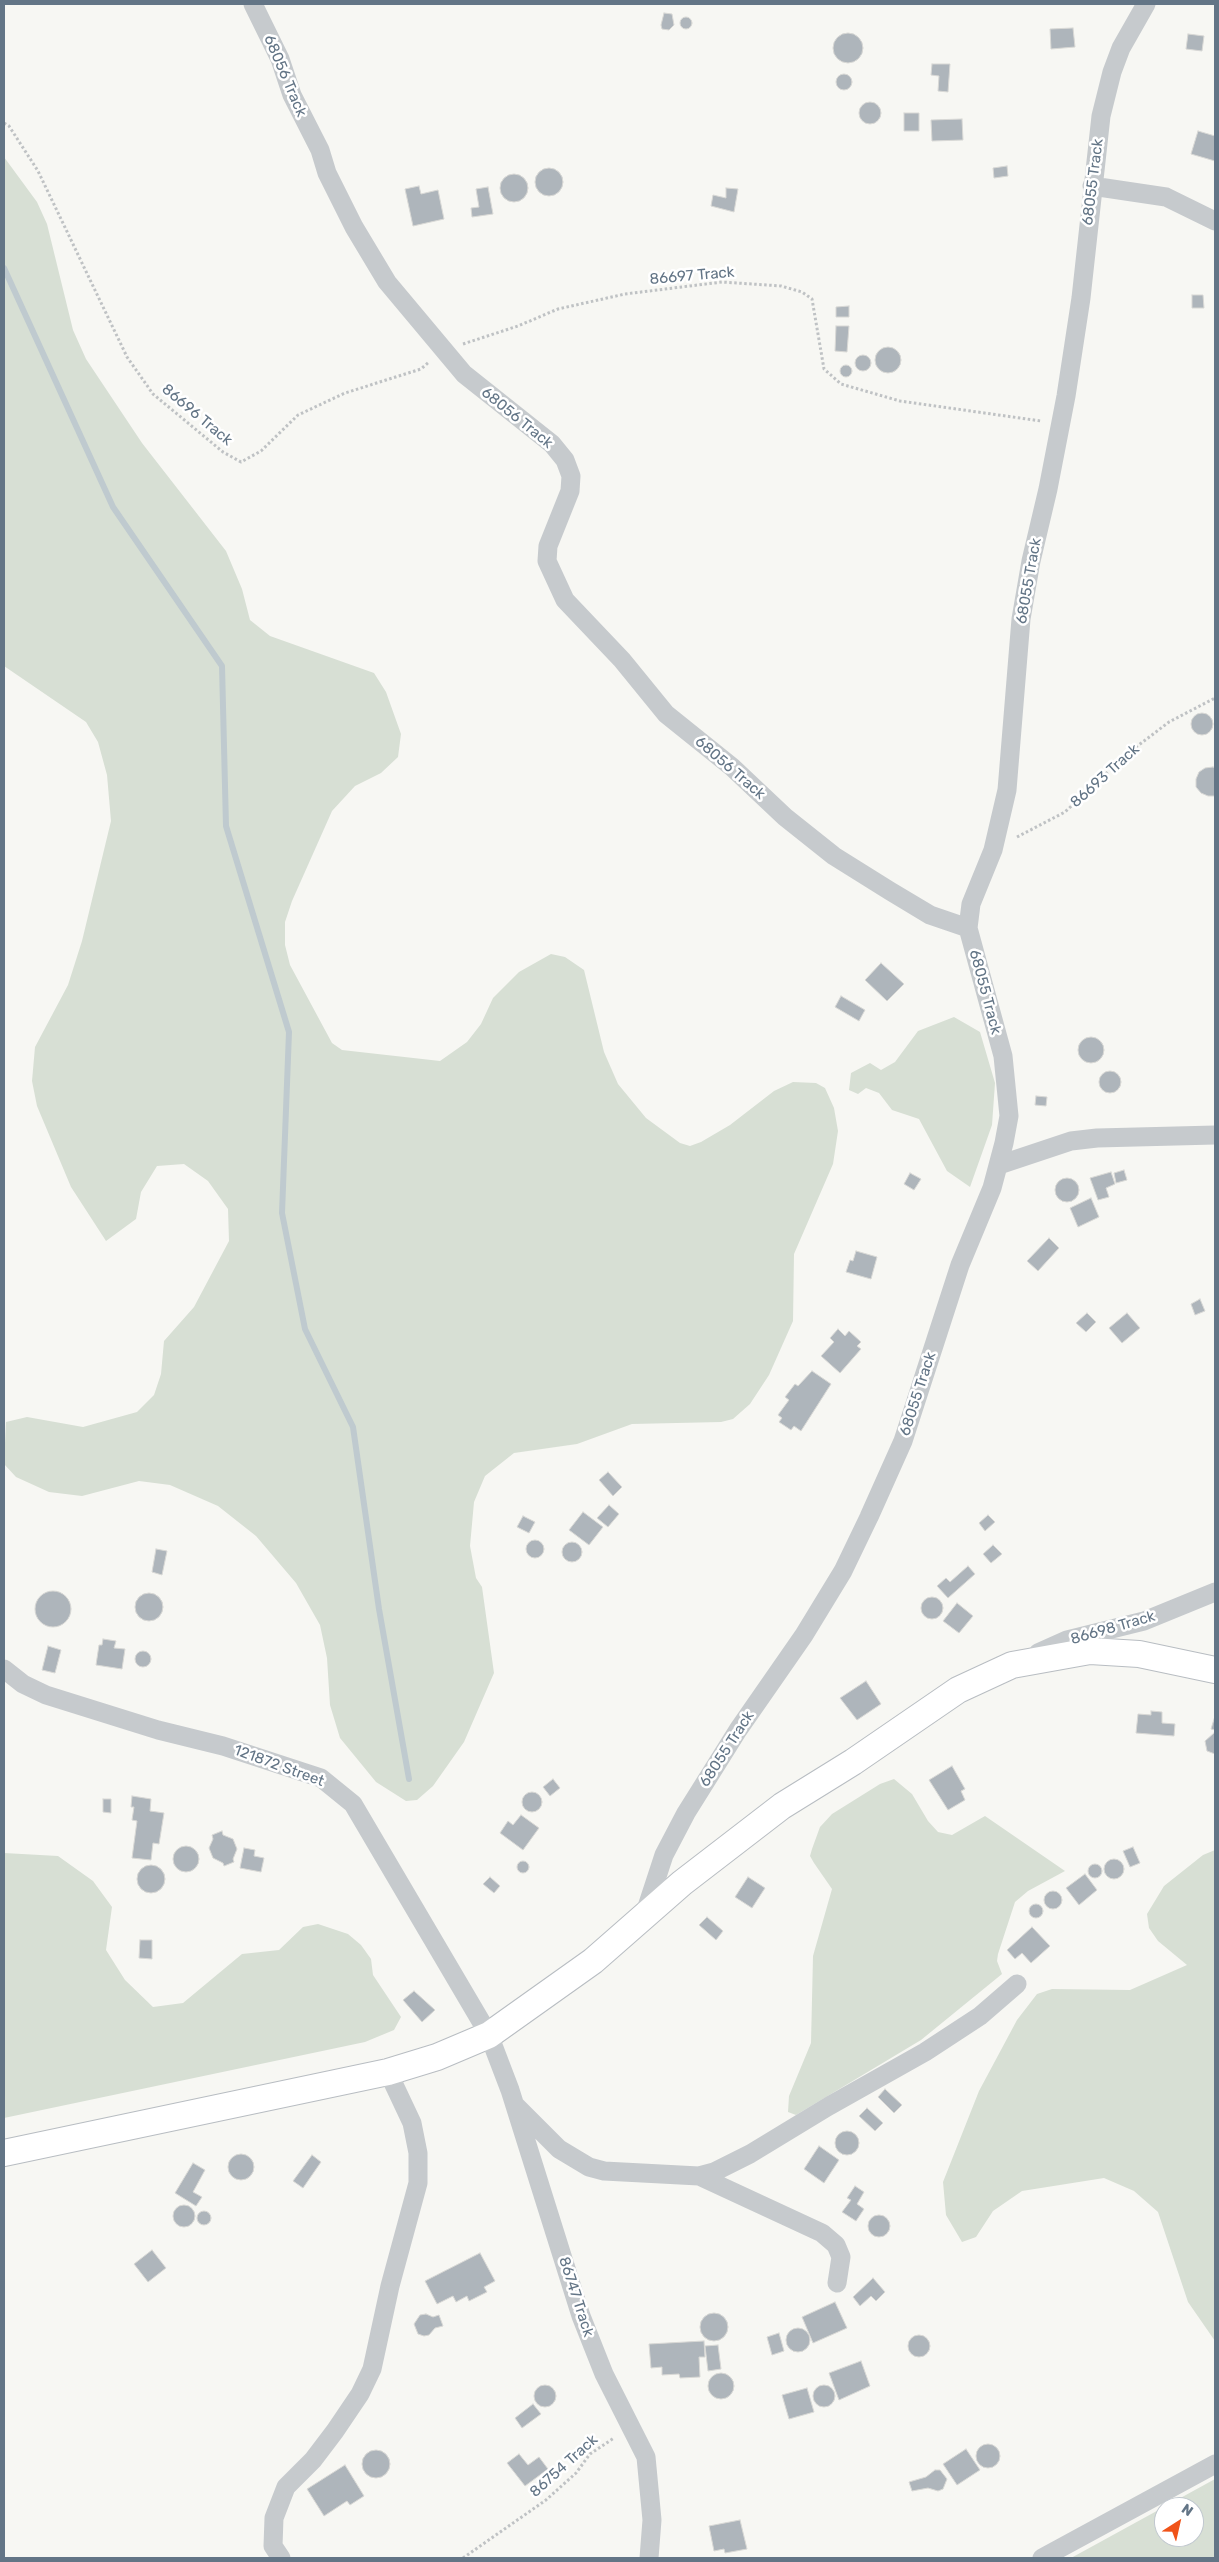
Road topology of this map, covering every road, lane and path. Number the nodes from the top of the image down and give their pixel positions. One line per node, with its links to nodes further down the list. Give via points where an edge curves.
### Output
1 (253, 4): 6 (street, 68056 Track, via 354,227 387,282)
2 (1146, 4): 4 (street, 68055 Track, via 1121,48 1112,72 1101,116)
3 (4, 123): 6 (path, 86696 Track, via 38,171 127,357 153,394 223,452 241,462 261,451 298,416 345,393 421,369)
4 (1092, 186): 5 (street, via 1166,197); 7 (street, 68055 Track, via 1081,298)
5 (1215, 221)
6 (442, 350): 7 (path, 86697 Track, via 518,326 558,309 625,294 722,282 781,286 802,292 812,299 824,369 841,384 900,401); 10 (street, 68056 Track, via 464,374 552,444 565,460 571,476 570,491 548,546 547,561 552,577 564,600 622,660 666,714 834,856 930,916)
7 (1061, 424): 9 (street, 68055 Track, via 1030,560 1007,790)
8 (1215, 698): 9 (path, 86693 Track, via 1168,722 1127,754 1064,812)
9 (993, 850): 10 (street, 68055 Track, via 971,904)
10 (968, 928): 12 (street, 68055 Track, via 1003,1056 1009,1116)
11 (1215, 1135): 12 (street, via 1071,1141)
12 (999, 1165): 17 (street, 68055 Track, via 960,1264 903,1441 869,1517 843,1571 808,1628 686,1813 664,1855)
13 (1215, 1592): 14 (street, 86698 Track, via 1144,1621 1067,1640)
14 (1012, 1665): 16 (street, via 1090,1651 1139,1654); 17 (street, via 958,1690 782,1806)
15 (4, 1669): 19 (street, 121872 Street, via 23,1684 46,1695 294,1768 321,1778 338,1789 353,1804 371,1832)
16 (1215, 1670)
17 (644, 1916): 19 (street, via 593,1961)
18 (1017, 1984): 23 (street, via 980,2016 925,2052 750,2154)
19 (489, 2035): 20 (street, via 437,2057); 21 (street, 86747 Track)
20 (388, 2072): 22 (street); 27 (street, via 412,2123 418,2153 415,2200 390,2286 372,2369 360,2394 335,2431 313,2460 286,2487 274,2518 273,2546)
21 (515, 2105): 23 (street, via 559,2149 589,2167 604,2172); 25 (street, 86747 Track, via 581,2316 604,2374)
22 (4, 2153)
23 (699, 2176): 24 (street, via 822,2233 836,2245 841,2257)
24 (837, 2283)
25 (632, 2425): 28 (path, 86754 Track, via 590,2454 576,2473 546,2500); 29 (street, 86747 Track, via 646,2457 652,2520)
26 (1215, 2464): 30 (street)
27 (281, 2558)
28 (463, 2558)
29 (649, 2558)
30 (1042, 2558)

